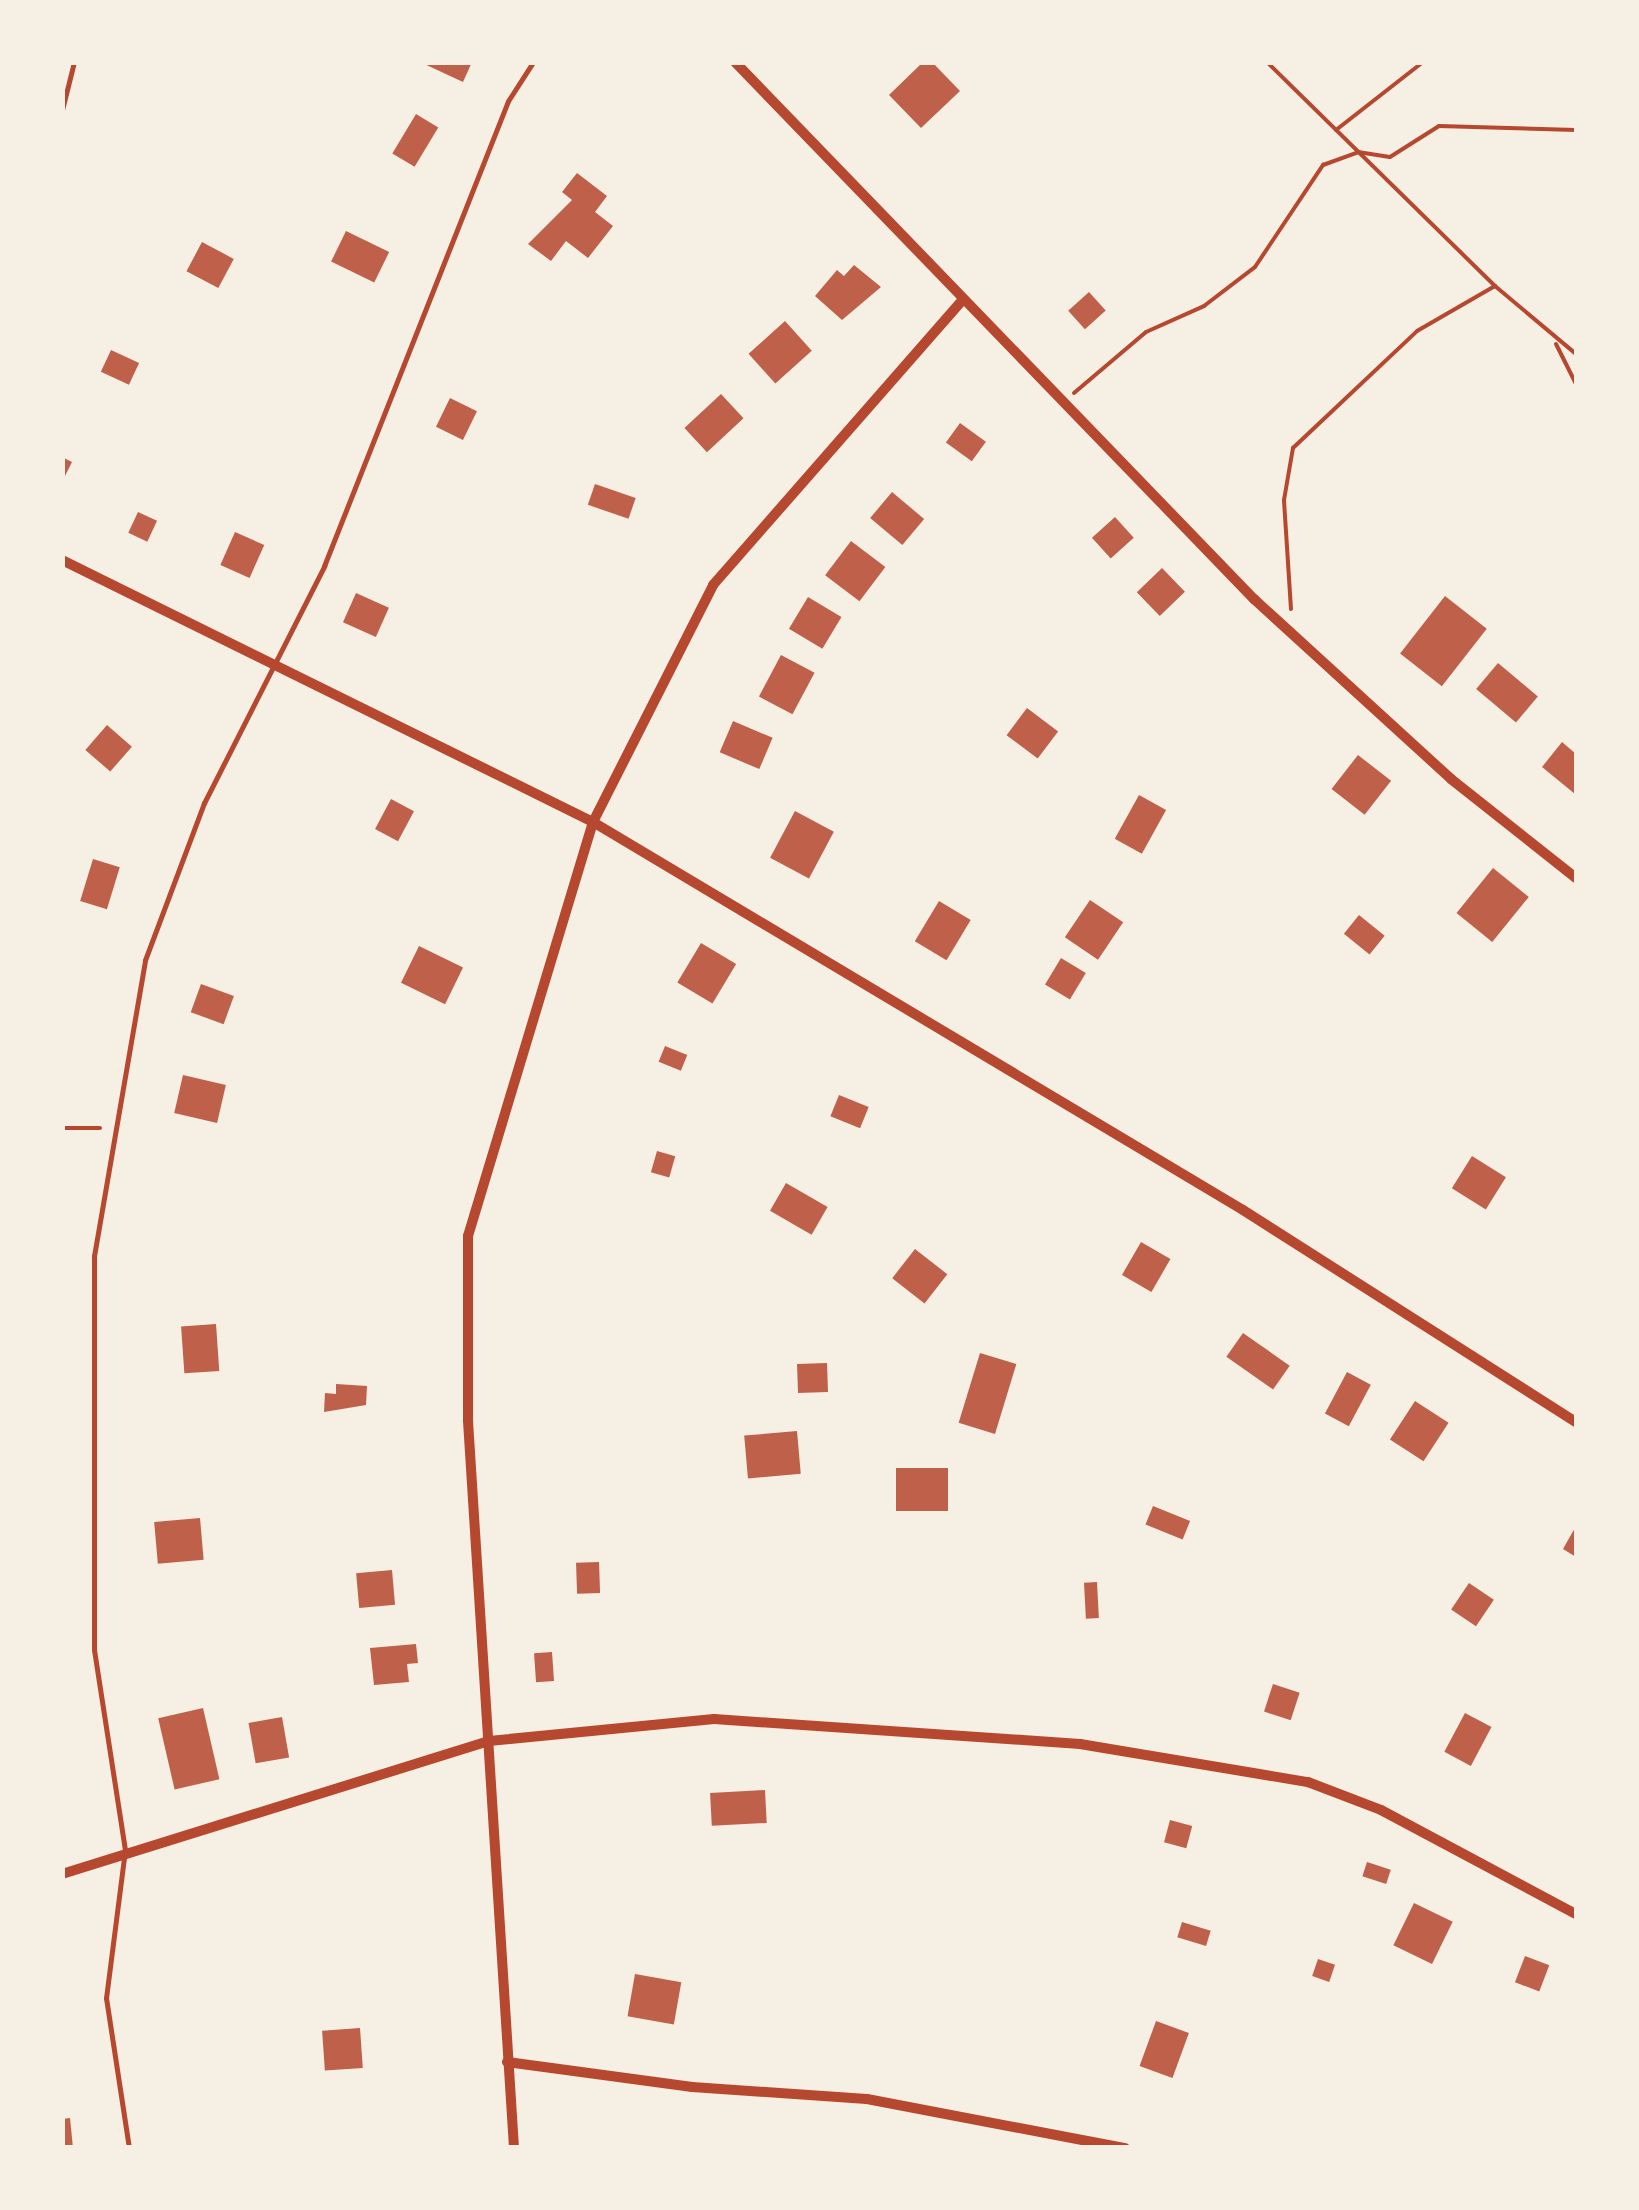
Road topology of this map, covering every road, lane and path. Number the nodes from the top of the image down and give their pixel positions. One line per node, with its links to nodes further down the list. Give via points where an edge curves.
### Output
1 (74, 62): 6 (lane)
2 (533, 62): 18 (lane, via 508,101 324,566)
3 (735, 62): 11 (street)
4 (1267, 62): 8 (path)
5 (1422, 62): 8 (path)
6 (62, 110)
7 (1576, 130): 9 (path, via 1440,126 1390,157)
8 (1334, 132): 9 (path)
9 (1358, 152): 10 (path); 15 (path, via 1322,164 1255,268 1204,306 1146,332)
10 (1495, 286): 12 (path); 17 (path, via 1417,332 1293,448 1284,500 1285,566)
11 (961, 302): 15 (street); 19 (street, via 713,585)
12 (1556, 344): 13 (path); 14 (path)
13 (1576, 354)
14 (1576, 384)
15 (1061, 403): 17 (street)
16 (62, 560): 18 (street)
17 (1297, 638): 20 (street, via 1451,779)
18 (272, 662): 19 (street); 22 (lane, via 204,802 146,960)
19 (593, 822): 23 (street, via 1243,1210); 24 (street, via 468,1236 468,1420)
20 (1576, 878)
21 (62, 1128): 22 (path)
22 (120, 1128): 25 (lane, via 94,1256 94,1650)
23 (1576, 1422)
24 (490, 1742): 25 (street, via 305,1804); 27 (street, via 714,1719 1080,1744 1308,1782 1381,1810); 28 (street)
25 (125, 1850): 26 (street); 29 (lane, via 106,1998)
26 (62, 1874)
27 (1576, 1914)
28 (508, 2062): 30 (street); 31 (street, via 692,2087 867,2099)
29 (129, 2148)
30 (514, 2148)
31 (1125, 2148)

